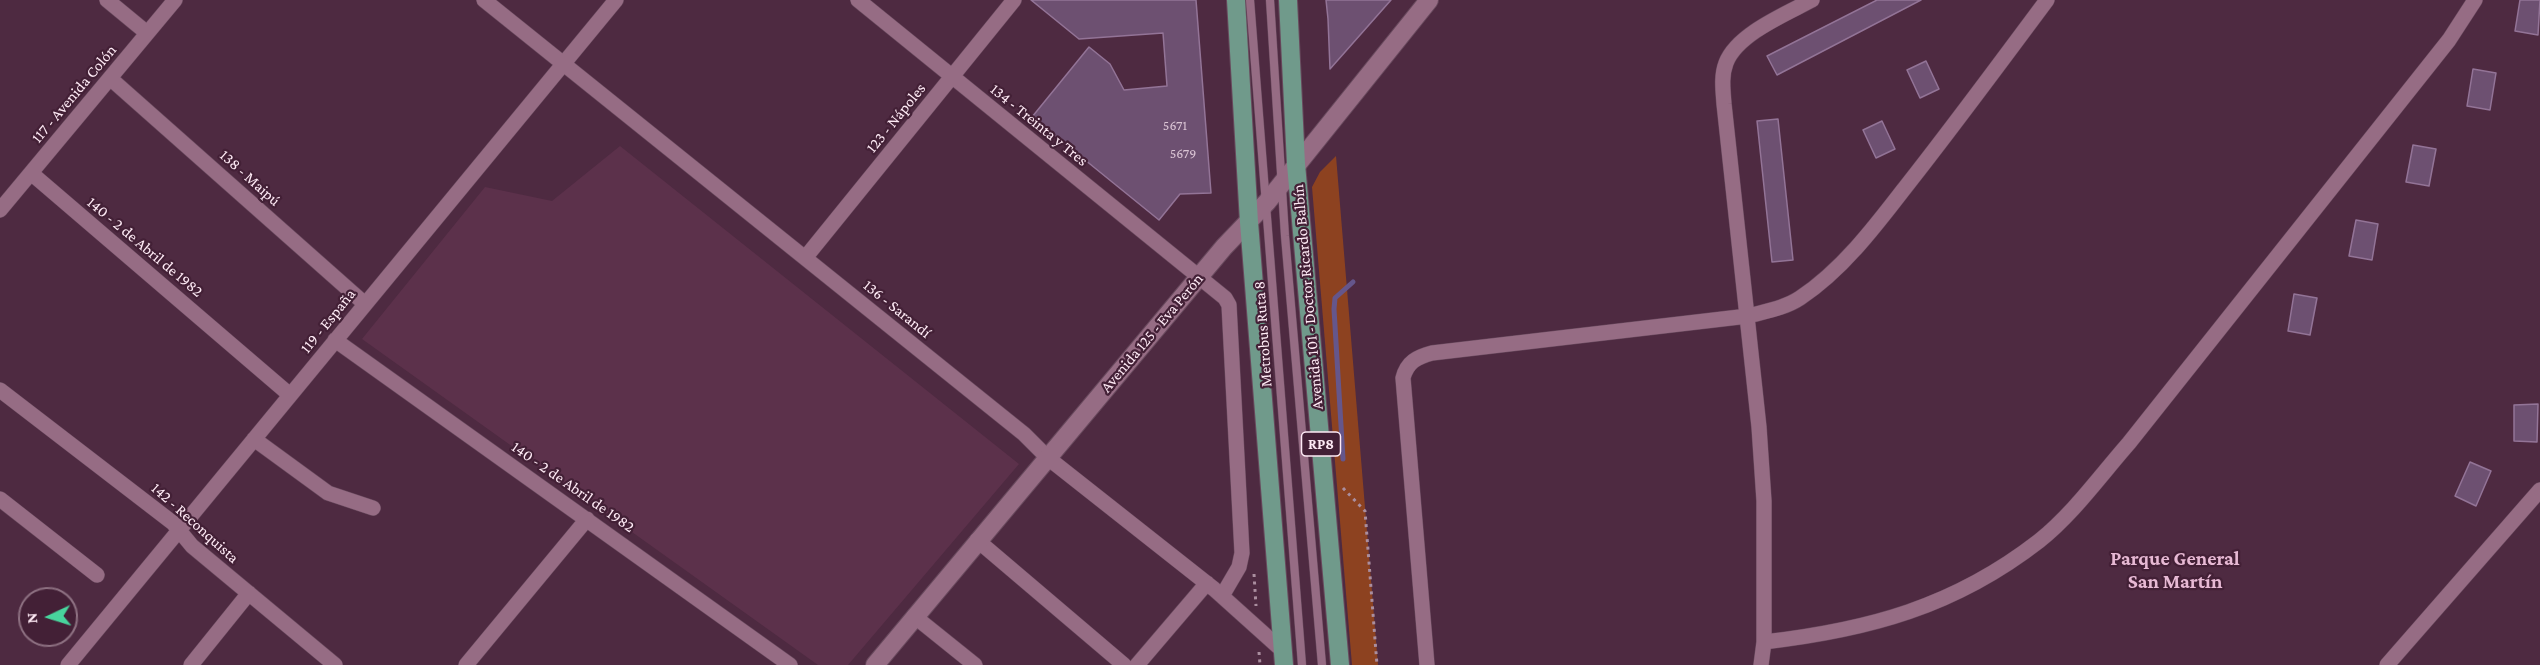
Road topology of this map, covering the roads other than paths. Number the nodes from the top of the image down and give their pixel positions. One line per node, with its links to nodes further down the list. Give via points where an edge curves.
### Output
1 (107, 0): 16 (street)
2 (175, 0): 16 (street, 117 - Avenida Colón)
3 (484, 0): 17 (street, 136 - Sarandí)
4 (616, 0): 17 (street, 119 - España)
5 (858, 0): 18 (street, 134 - Treinta y Tres)
6 (1014, 0): 18 (street, 123 - Nápoles)
7 (1236, 0): 25 (main road)
8 (1250, 0): 23 (lane, Metrobus Ruta 8)
9 (1270, 0): 22 (lane, Metrobus Ruta 8)
10 (1288, 0): 20 (main road, Avenida 101 - Doctor Ricardo Balbín / RP8)
11 (1429, 0): 20 (street, Avenida 125 - Eva Perón)
12 (1812, 0): 15 (street)
13 (2047, 0): 29 (street, via 1871,231 1800,298)
14 (2475, 0): 46 (street, via 2449,40 2136,434 2040,540 1987,576 1895,618 1830,633)
15 (1792, 5): 29 (street, via 1734,49 1724,73 1724,104)
16 (147, 33): 19 (street, 117 - Avenida Colón)
17 (564, 64): 26 (street, 136 - Sarandí); 28 (street, 119 - España)
18 (952, 78): 26 (street, 123 - Nápoles); 27 (street, 134 - Treinta y Tres)
19 (111, 79): 21 (street, 117 - Avenida Colón); 28 (street, 138 - Maipú)
20 (1296, 164): 22 (street, Avenida 125 - Eva Perón); 59 (main road, Avenida 101 - Doctor Ricardo Balbín / RP8)
21 (31, 173): 24 (street, 117 - Avenida Colón); 32 (street, 140 - 2 de Abril de 1982)
22 (1281, 182): 23 (street, Avenida 125 - Eva Perón); 58 (lane, Metrobus Ruta 8)
23 (1267, 202): 25 (street, Avenida 125 - Eva Perón); 57 (lane, Metrobus Ruta 8)
24 (2, 205)
25 (1249, 222): 27 (street, Avenida 125 - Eva Perón); 47 (main road)
26 (805, 258): 34 (street, 136 - Sarandí, via 1024,434)
27 (1198, 278): 34 (street, Avenida 125 - Eva Perón); 44 (street, 134 - Treinta y Tres, via 1230,305 1242,553 1239,567)
28 (365, 304): 30 (street, 119 - España)
29 (1748, 316): 46 (street, via 1764,501); 60 (street, via 1432,353 1410,363 1403,378)
30 (335, 340): 32 (street, 119 - España); 38 (street, 140 - 2 de Abril de 1982)
31 (0, 390): 39 (street, 142 - Reconquista, via 173,523)
32 (290, 395): 33 (street, 119 - España)
33 (254, 439): 37 (street, via 328,493); 39 (street, 119 - España)
34 (1048, 458): 40 (street, Avenida 125 - Eva Perón); 42 (street, 136 - Sarandí)
35 (2540, 490): 62 (street)
36 (0, 500): 41 (street)
37 (373, 508)
38 (587, 519): 51 (street); 52 (street, 140 - 2 de Abril de 1982)
39 (179, 532): 43 (street, 142 - Reconquista); 48 (street, 119 - España)
40 (977, 540): 45 (street, Avenida 125 - Eva Perón); 55 (street)
41 (98, 575)
42 (1207, 583): 44 (street, 136 - Sarandí); 56 (street)
43 (249, 593): 49 (street); 50 (street, 142 - Reconquista)
44 (1222, 596): 47 (street, 136 - Sarandí)
45 (914, 616): 53 (street, Avenida 125 - Eva Perón); 54 (street)
46 (1764, 642): 61 (street)
47 (1284, 658)
48 (68, 665)
49 (191, 665)
50 (335, 665)
51 (466, 665)
52 (790, 665)
53 (875, 665)
54 (975, 665)
55 (1124, 665)
56 (1137, 665)
57 (1302, 665)
58 (1322, 665)
59 (1340, 665)
60 (1427, 665)
61 (1761, 665)
62 (2387, 665)

